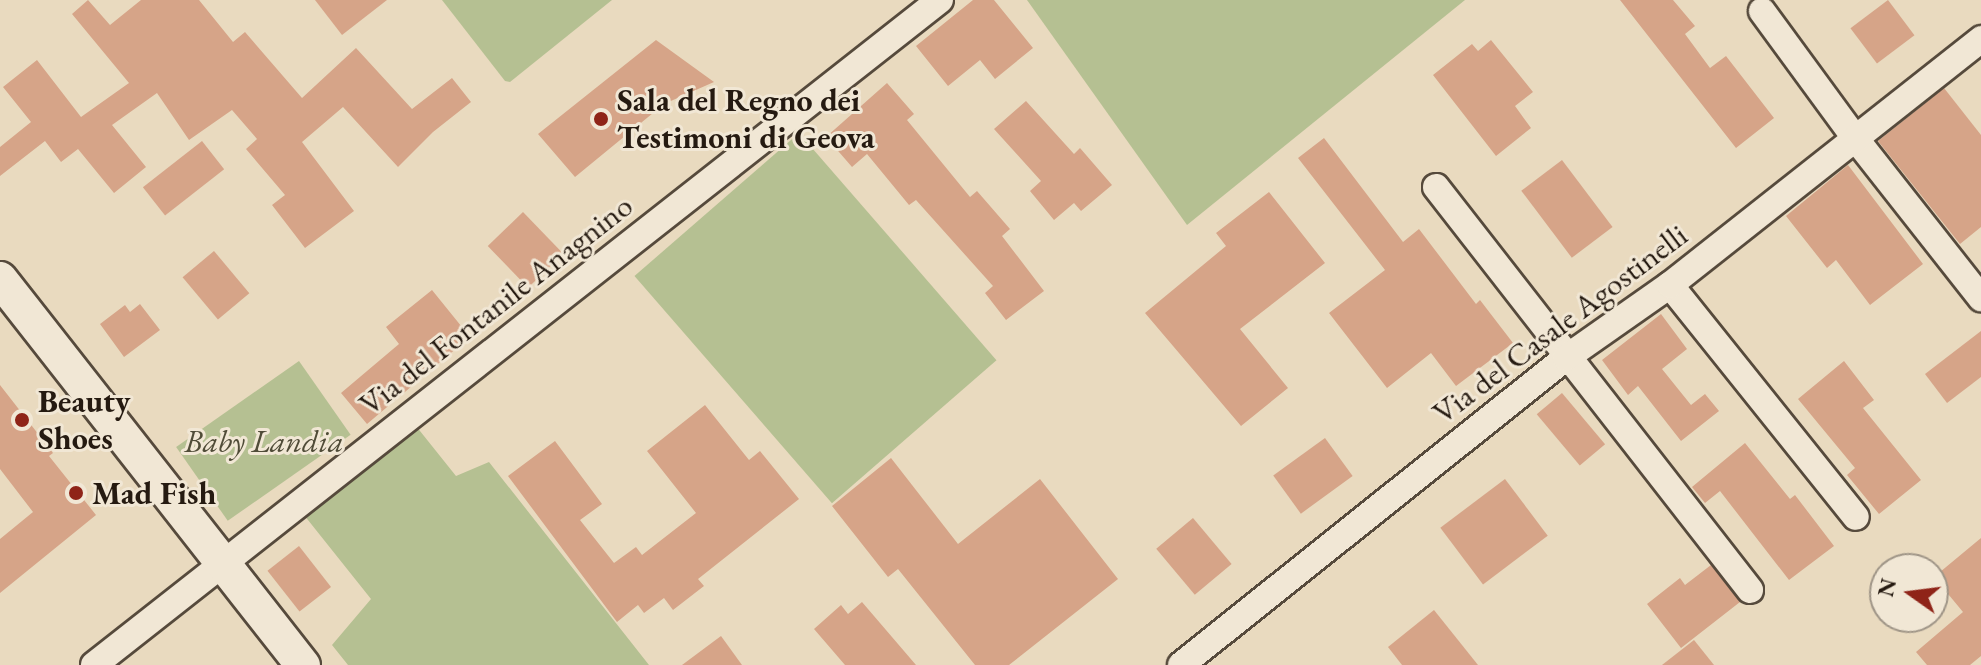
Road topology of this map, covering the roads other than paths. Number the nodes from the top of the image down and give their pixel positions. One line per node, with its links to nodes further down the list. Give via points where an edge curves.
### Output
1 (940, 0): 11 (street, Via del Fontanile Anagnino)
2 (1762, 11): 4 (street)
3 (1981, 39): 4 (street, Via del Casale Agostinelli)
4 (1855, 138): 7 (street, Via del Casale Agostinelli); 8 (street)
5 (1436, 187): 9 (street)
6 (0, 279): 11 (street)
7 (1670, 285): 9 (street, Via del Casale Agostinelli); 10 (street)
8 (1981, 298)
9 (1566, 358): 12 (street); 15 (street, Via del Casale Agostinelli)
10 (1856, 517)
11 (224, 562): 13 (street, Via del Fontanile Anagnino); 14 (street)
12 (1750, 590)
13 (94, 665)
14 (303, 665)
15 (1181, 665)

